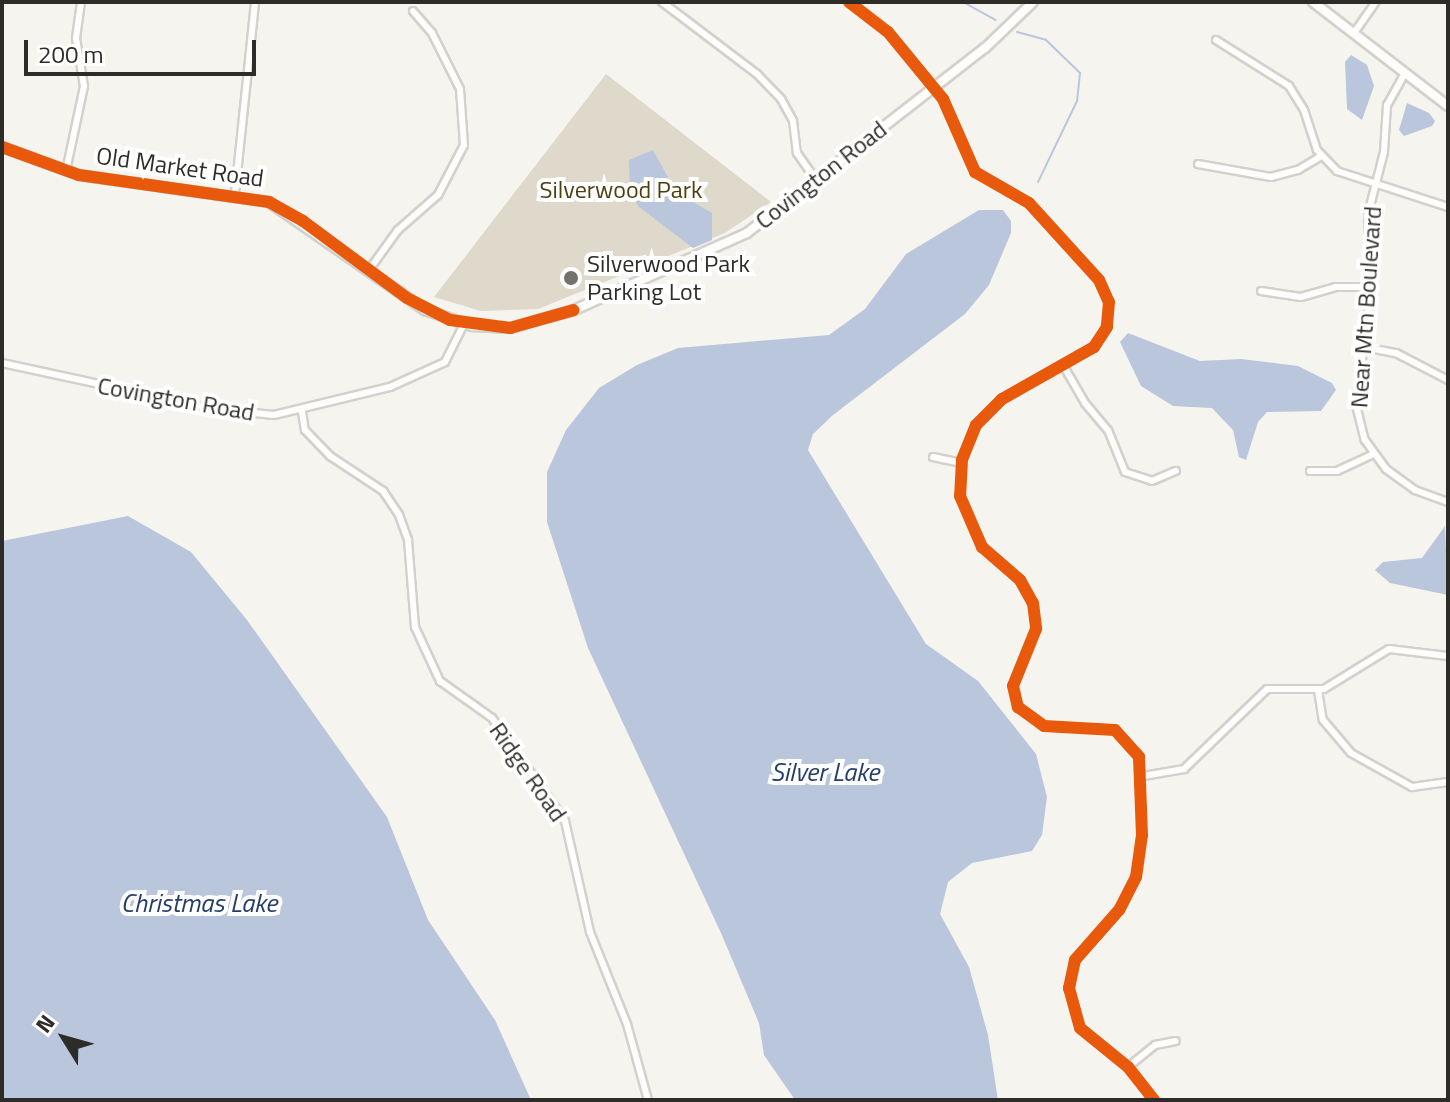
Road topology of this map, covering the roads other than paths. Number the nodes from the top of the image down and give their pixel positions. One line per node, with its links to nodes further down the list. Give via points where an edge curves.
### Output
1 (81, 2): 17 (street, via 76,38 84,86)
2 (255, 2): 20 (street)
3 (662, 2): 18 (street, via 757,74 781,99 793,121 797,153)
4 (849, 2): 12 (street, via 888,32)
5 (1033, 2): 12 (street, Covington Road)
6 (1313, 2): 9 (street)
7 (1376, 2): 9 (street)
8 (413, 11): 22 (street, via 432,33 460,89 464,145 438,195 398,230)
9 (1354, 33): 11 (street)
10 (1216, 40): 15 (street, via 1289,86)
11 (1405, 73): 13 (street); 19 (street, Near Mtn Boulevard, via 1387,105)
12 (933, 88): 18 (street, Covington Road); 28 (street, via 954,115 975,172 1029,203 1105,290 1110,315 1102,338)
13 (1448, 106)
14 (2, 147): 17 (street, Old Market Road)
15 (1321, 156): 16 (street, via 1298,170 1271,177); 19 (street, via 1349,179)
16 (1198, 164)
17 (66, 172): 20 (street, Old Market Road)
18 (814, 177): 25 (street, Covington Road, via 747,233 574,310 510,328)
19 (1375, 186): 21 (street); 23 (street, Near Mtn Boulevard, via 1368,214)
20 (235, 193): 22 (street, Old Market Road, via 288,210)
21 (1448, 207)
22 (369, 270): 25 (street, Old Market Road, via 425,310)
23 (1369, 287): 24 (street, via 1335,287 1301,297); 26 (street, Near Mtn Boulevard)
24 (1261, 291)
25 (464, 324): 30 (street, Covington Road, via 445,362 390,387)
26 (1364, 347): 29 (street, via 1396,353); 31 (street, Near Mtn Boulevard, via 1356,405)
27 (2, 363): 30 (street, Covington Road, via 215,409)
28 (1063, 365): 33 (street, via 988,411); 34 (street, via 1108,430 1125,472 1152,481)
29 (1448, 380)
30 (302, 412): 43 (street, Ridge Road, via 305,430 330,456 383,491 399,515 408,540 415,627 440,681 492,718 565,821 590,932 627,1024)
31 (1373, 454): 35 (street, via 1348,468); 36 (street, Near Mtn Boulevard, via 1399,480)
32 (933, 457): 33 (street)
33 (961, 463): 39 (street, via 960,496 972,532 994,560 1020,580 1036,616 1033,642 1015,675 1018,707 1044,726 1115,730 1133,746)
34 (1176, 471)
35 (1310, 471)
36 (1448, 502)
37 (1448, 656): 38 (street, via 1389,649 1364,661 1336,686)
38 (1318, 690): 39 (street, via 1290,685 1267,689 1184,769); 40 (street, via 1323,720 1351,753 1412,787)
39 (1143, 776): 42 (street, via 1136,877 1119,910 1075,960 1069,988 1080,1028)
40 (1448, 782)
41 (1176, 1041): 42 (street, via 1155,1045)
42 (1128, 1067): 44 (street)
43 (648, 1100)
44 (1154, 1100)

